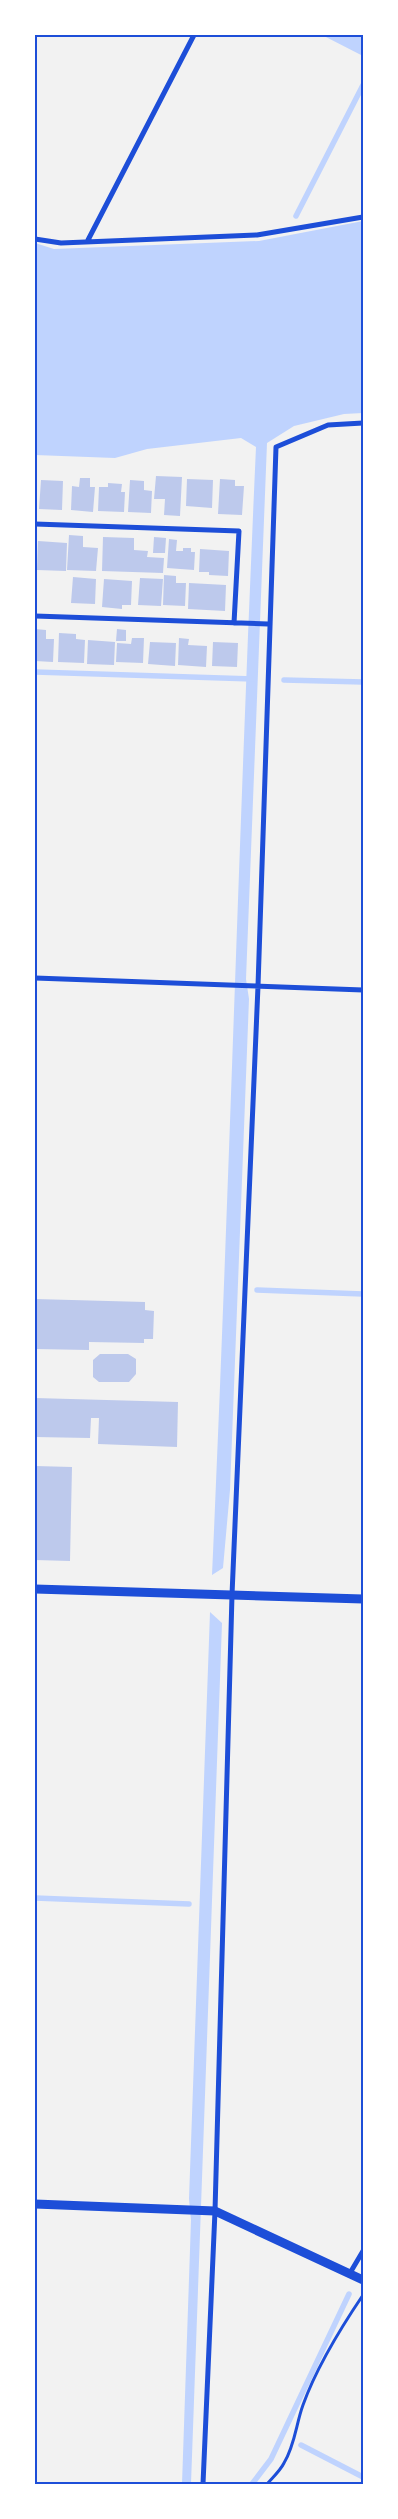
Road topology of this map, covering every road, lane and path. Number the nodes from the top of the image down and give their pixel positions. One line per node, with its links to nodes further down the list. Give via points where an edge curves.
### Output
1 (194, 35): 4 (street)
2 (363, 217): 4 (street, via 257,235)
3 (35, 239): 4 (street, via 61,243)
4 (88, 240)
5 (363, 423): 9 (street, via 328,425 276,447)
6 (35, 524): 8 (street, via 239,531)
7 (35, 616): 8 (street)
8 (234, 623): 9 (street)
9 (268, 624): 11 (street)
10 (35, 978): 11 (street)
11 (258, 986): 12 (street); 14 (street)
12 (363, 990)
13 (35, 1589): 14 (street)
14 (232, 1595): 15 (street); 17 (street)
15 (363, 1599)
16 (35, 2204): 17 (street)
17 (215, 2211): 19 (street); 22 (street)
18 (363, 2250): 19 (street)
19 (350, 2273): 20 (street)
20 (363, 2280)
21 (363, 2295): 23 (path, via 316,2375 302,2405 284,2463)
22 (203, 2484)
23 (267, 2484)

